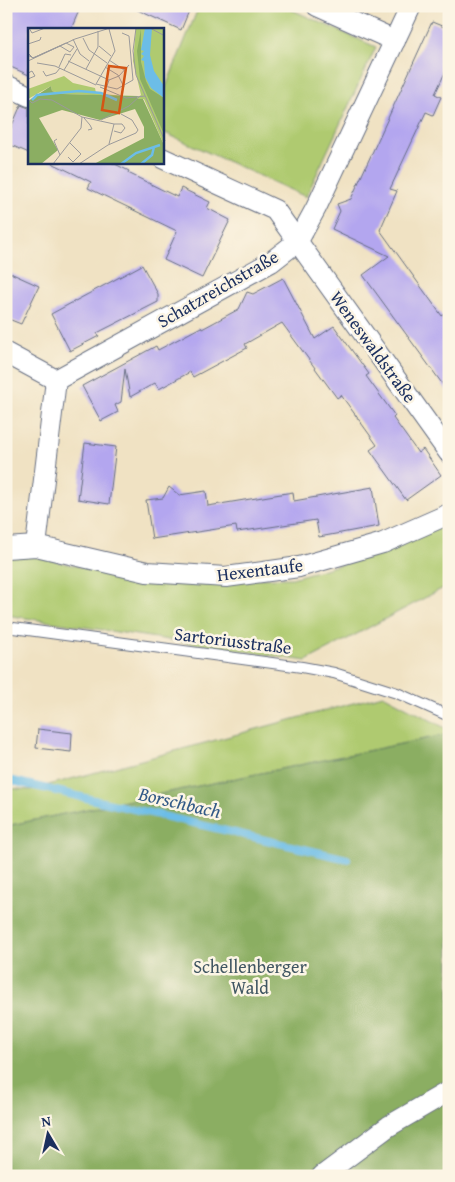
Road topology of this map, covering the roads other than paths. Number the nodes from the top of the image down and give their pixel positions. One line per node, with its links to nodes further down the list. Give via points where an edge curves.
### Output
1 (317, 6): 3 (street)
2 (411, 6): 3 (street, Schatzreichstraße)
3 (395, 41): 7 (street, Schatzreichstraße)
4 (6, 85): 5 (street)
5 (28, 96)
6 (164, 159): 7 (street, Weneswaldstraße, via 275,210)
7 (298, 241): 9 (street, Schatzreichstraße, via 271,262); 10 (street, Weneswaldstraße)
8 (6, 353): 9 (street)
9 (56, 380): 12 (street)
10 (449, 453)
11 (449, 514): 12 (street, Hexentaufe, via 382,543 299,567 226,577 147,572)
12 (36, 546): 13 (street, Hexentaufe)
13 (6, 548)
14 (6, 627): 15 (lane, Sartoriusstraße, via 302,666 397,692)
15 (449, 716)
16 (449, 1091): 17 (street, via 389,1126)
17 (322, 1176)

